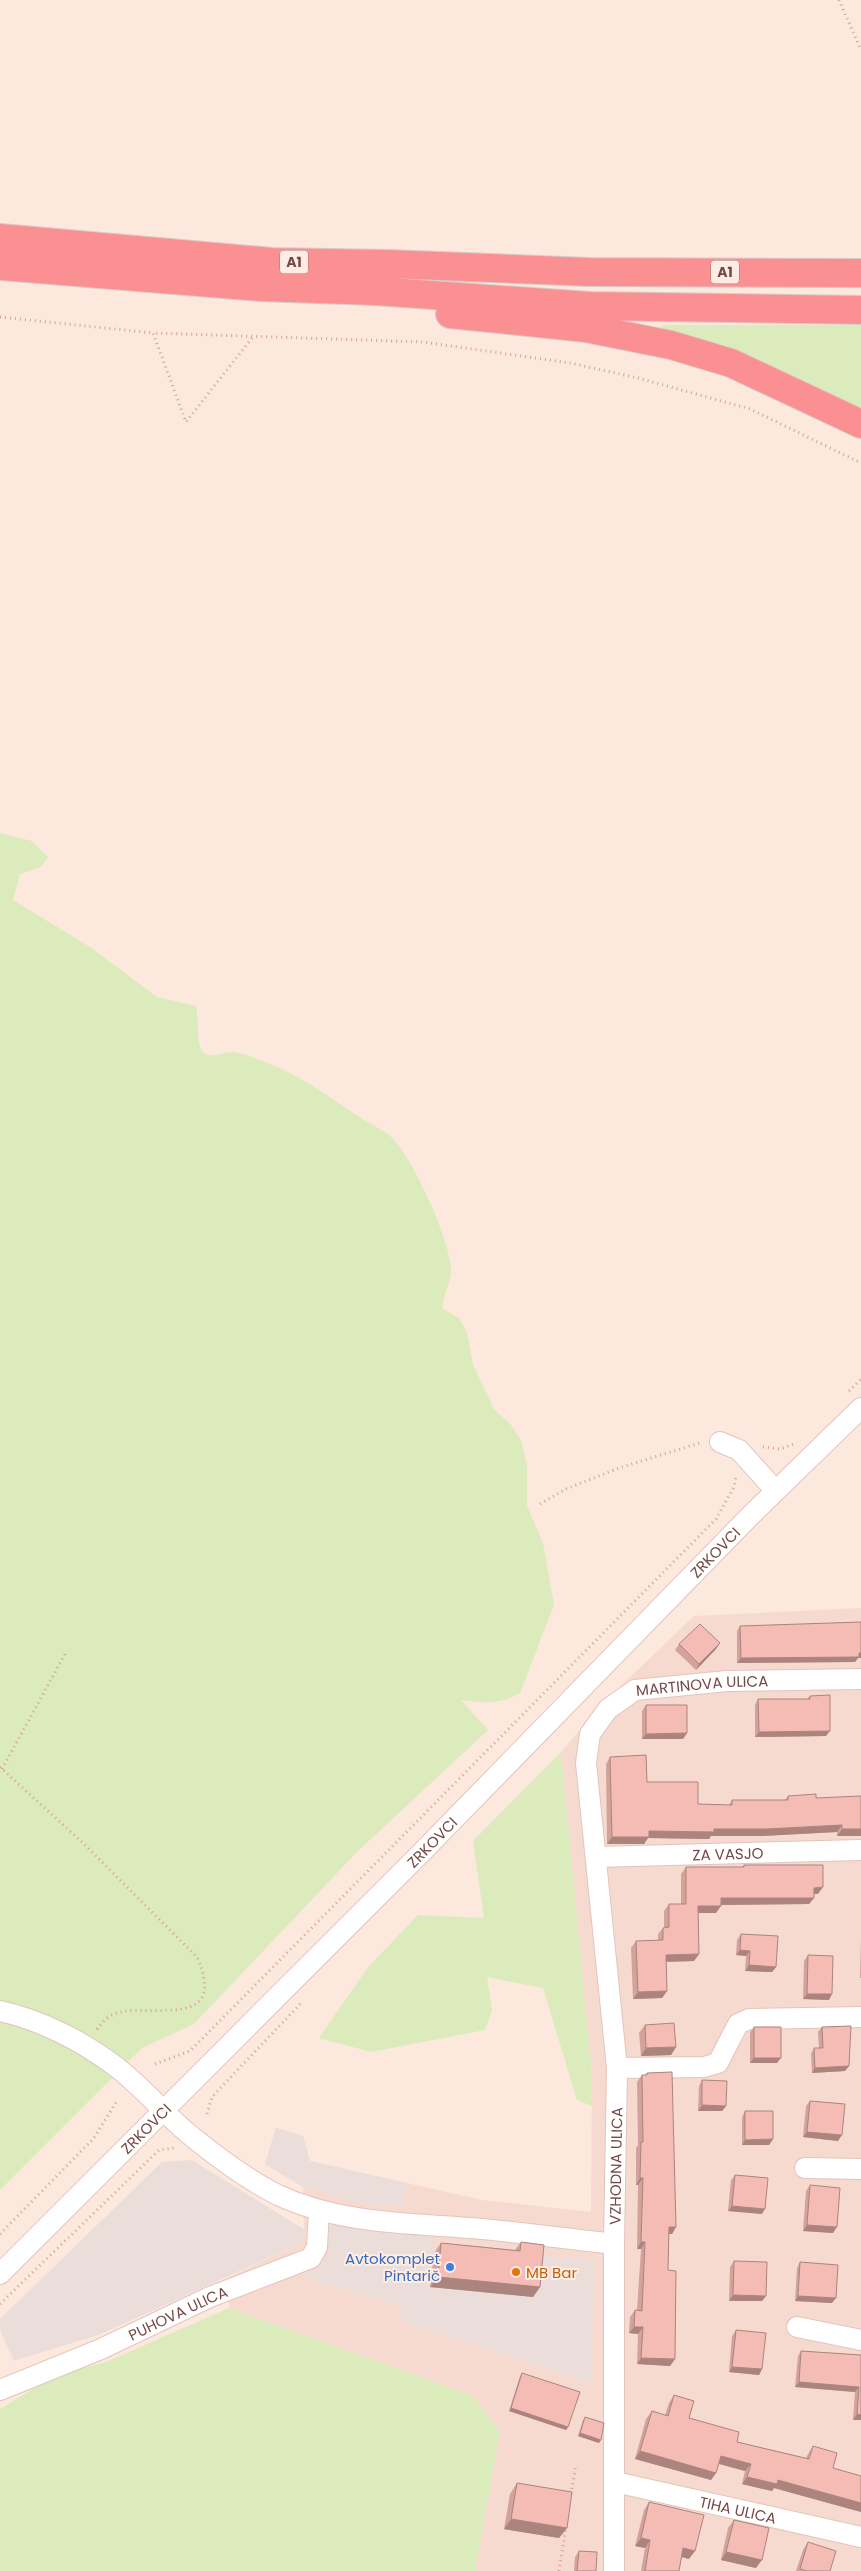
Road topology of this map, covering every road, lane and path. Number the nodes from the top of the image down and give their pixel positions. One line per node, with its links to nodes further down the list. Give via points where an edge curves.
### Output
1 (839, 0): 2 (path)
2 (861, 50)
3 (0, 238): 5 (highway, A1, via 272,262 589,272)
4 (0, 266): 6 (highway, A1, via 260,287)
5 (861, 273)
6 (375, 291): 7 (highway, A1, via 590,306); 11 (highway, via 395,308 586,328 670,345 731,363)
7 (861, 310)
8 (0, 317): 9 (path)
9 (153, 333): 10 (path); 10 (path, via 186,422)
10 (252, 338): 12 (path, via 423,342 570,363 750,409)
11 (861, 424)
12 (861, 463)
13 (861, 1380): 14 (path)
14 (848, 1393)
15 (861, 1408): 20 (street, ZRKOVCI)
16 (800, 1439): 18 (path, via 780,1449)
17 (720, 1442): 20 (street, via 739,1450); 21 (path, via 699,1442 628,1465 566,1489)
18 (763, 1447)
19 (737, 1473): 31 (path, via 734,1487 716,1519 190,2051)
20 (775, 1490): 34 (street, ZRKOVCI, via 424,1850)
21 (540, 1504)
22 (65, 1654): 25 (path)
23 (861, 1679): 24 (street, MARTINOVA ULICA, via 727,1681 635,1690 608,1709 590,1734)
24 (586, 1763): 27 (street, VZHODNA ULICA)
25 (1, 1768): 30 (path, via 83,1843 197,1957 204,1974 206,1988 200,2001 164,2012 120,2012 105,2018)
26 (861, 1850): 27 (street, ZA VASJO)
27 (596, 1857): 32 (street, VZHODNA ULICA)
28 (0, 2010): 30 (street)
29 (861, 2017): 32 (street, via 749,2018 738,2024 718,2063 704,2067)
30 (85, 2045): 34 (street, via 117,2067)
31 (155, 2064)
32 (617, 2068): 40 (street, VZHODNA ULICA)
33 (117, 2102): 39 (path, via 94,2138)
34 (164, 2110): 38 (street, via 190,2135 255,2181 278,2195); 41 (street, ZRKOVCI)
35 (177, 2147): 42 (path, via 159,2150)
36 (805, 2168): 37 (street)
37 (861, 2169)
38 (319, 2211): 40 (street, via 418,2226 482,2229); 45 (street, PUHOVA ULICA, via 317,2247 311,2258 210,2297 101,2349)
39 (0, 2234)
40 (614, 2244): 47 (street, VZHODNA ULICA)
41 (0, 2274)
42 (0, 2304)
43 (797, 2327): 44 (street)
44 (861, 2340)
45 (0, 2390)
46 (576, 2464): 48 (path)
47 (615, 2482): 50 (street, TIHA ULICA); 52 (street, VZHODNA ULICA)
48 (570, 2503)
49 (566, 2523): 51 (path)
50 (861, 2537)
51 (559, 2571)
52 (614, 2571)

